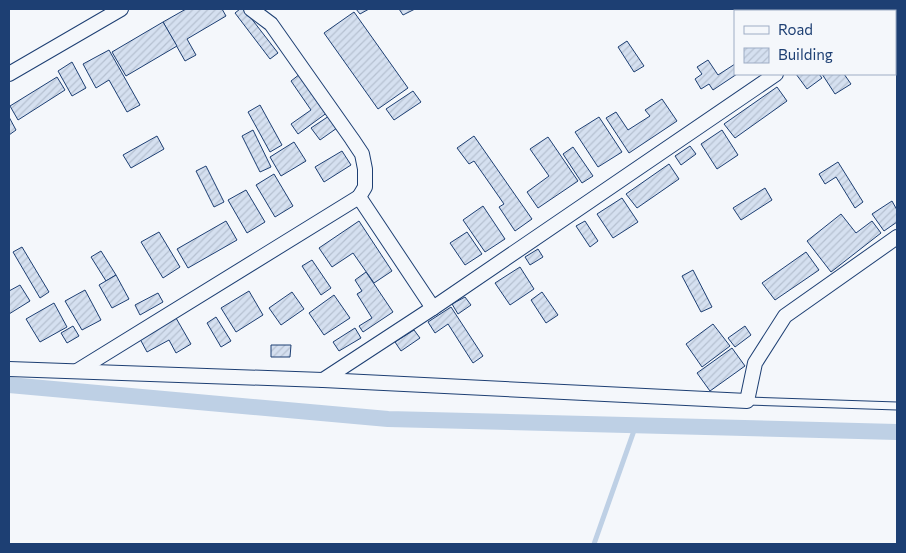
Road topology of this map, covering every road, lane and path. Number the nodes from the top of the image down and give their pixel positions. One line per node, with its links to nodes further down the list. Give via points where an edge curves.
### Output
1 (121, 9): 3 (street)
2 (251, 9): 5 (street, via 270,24 362,154 366,187)
3 (9, 74)
4 (775, 75): 7 (street)
5 (359, 198): 7 (street); 9 (street)
6 (897, 237): 11 (street, via 785,316 755,363)
7 (433, 308): 10 (street)
8 (9, 369): 9 (street)
9 (77, 371): 10 (street)
10 (323, 380): 11 (street)
11 (747, 401): 12 (lane)
12 (897, 406)

